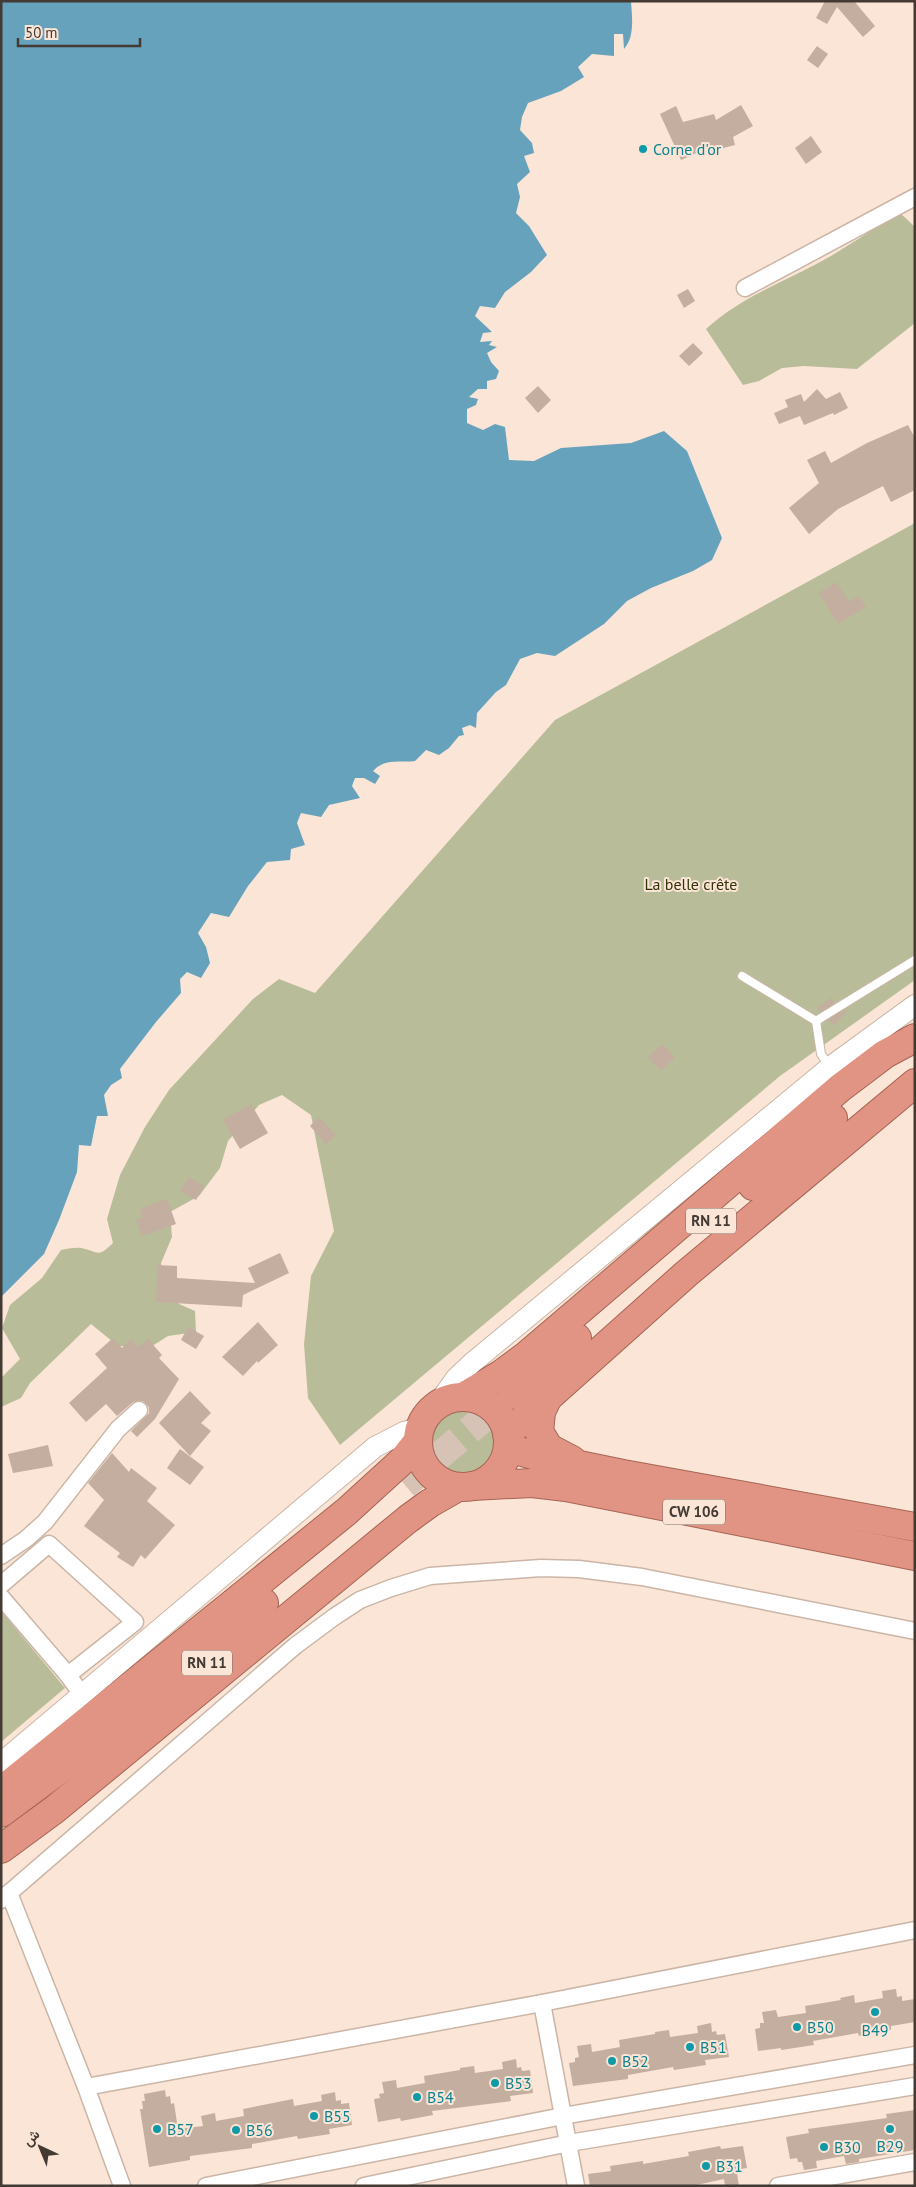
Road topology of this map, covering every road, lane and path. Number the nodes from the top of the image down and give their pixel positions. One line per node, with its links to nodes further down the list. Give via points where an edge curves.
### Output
1 (915, 197): 2 (street); 3 (street)
2 (915, 208)
3 (745, 288)
4 (915, 960): 7 (lane)
5 (742, 976): 7 (lane)
6 (915, 1005): 11 (street)
7 (816, 1021): 11 (lane, via 821,1054)
8 (915, 1038): 13 (highway, via 885,1054 840,1088 527,1355)
9 (915, 1051): 10 (highway, RN 11, via 740,1196 514,1399)
10 (915, 1066)
11 (830, 1067): 15 (street, via 472,1363 456,1378)
12 (915, 1083): 14 (highway, via 686,1274)
13 (463, 1397): 15 (highway, via 449,1399); 18 (highway, via 479,1400 492,1408 502,1419)
14 (548, 1397): 18 (highway); 19 (highway, via 538,1425 542,1439 562,1456)
15 (437, 1406): 17 (highway, via 427,1415)
16 (139, 1410): 22 (street, via 118,1429 45,1522)
17 (419, 1434): 20 (highway, via 419,1454 429,1472 445,1484); 28 (street, via 404,1432 375,1447); 30 (highway, via 403,1460 346,1512)
18 (507, 1441): 19 (highway, CW 106); 20 (highway, via 504,1461 496,1473 485,1482)
19 (587, 1467): 21 (highway, CW 106)
20 (465, 1487): 23 (highway, CW 106, via 532,1483 566,1487); 33 (highway, via 430,1503 408,1519 54,1810)
21 (915, 1526)
22 (1, 1556)
23 (915, 1556)
24 (1, 1585): 27 (street, via 49,1544 135,1622)
25 (1, 1597): 27 (street)
26 (915, 1631): 34 (street, via 642,1577 579,1569 508,1569 430,1576 360,1600 334,1616)
27 (68, 1675): 28 (street)
28 (82, 1695): 29 (street)
29 (1, 1762)
30 (1, 1791)
31 (1, 1813): 32 (highway, RN 11, via 113,1728 408,1489 75,1777)
32 (1, 1834)
33 (1, 1849)
34 (5, 1896): 39 (street)
35 (915, 1930): 36 (street)
36 (542, 2003): 39 (street); 40 (street)
37 (915, 2055): 40 (street)
38 (915, 2086): 41 (street)
39 (86, 2087): 43 (street)
40 (562, 2116): 41 (street); 44 (street)
41 (569, 2143): 45 (street); 46 (street)
42 (915, 2162): 47 (street)
43 (122, 2186)
44 (206, 2186)
45 (364, 2186)
46 (576, 2186)
47 (778, 2186)

